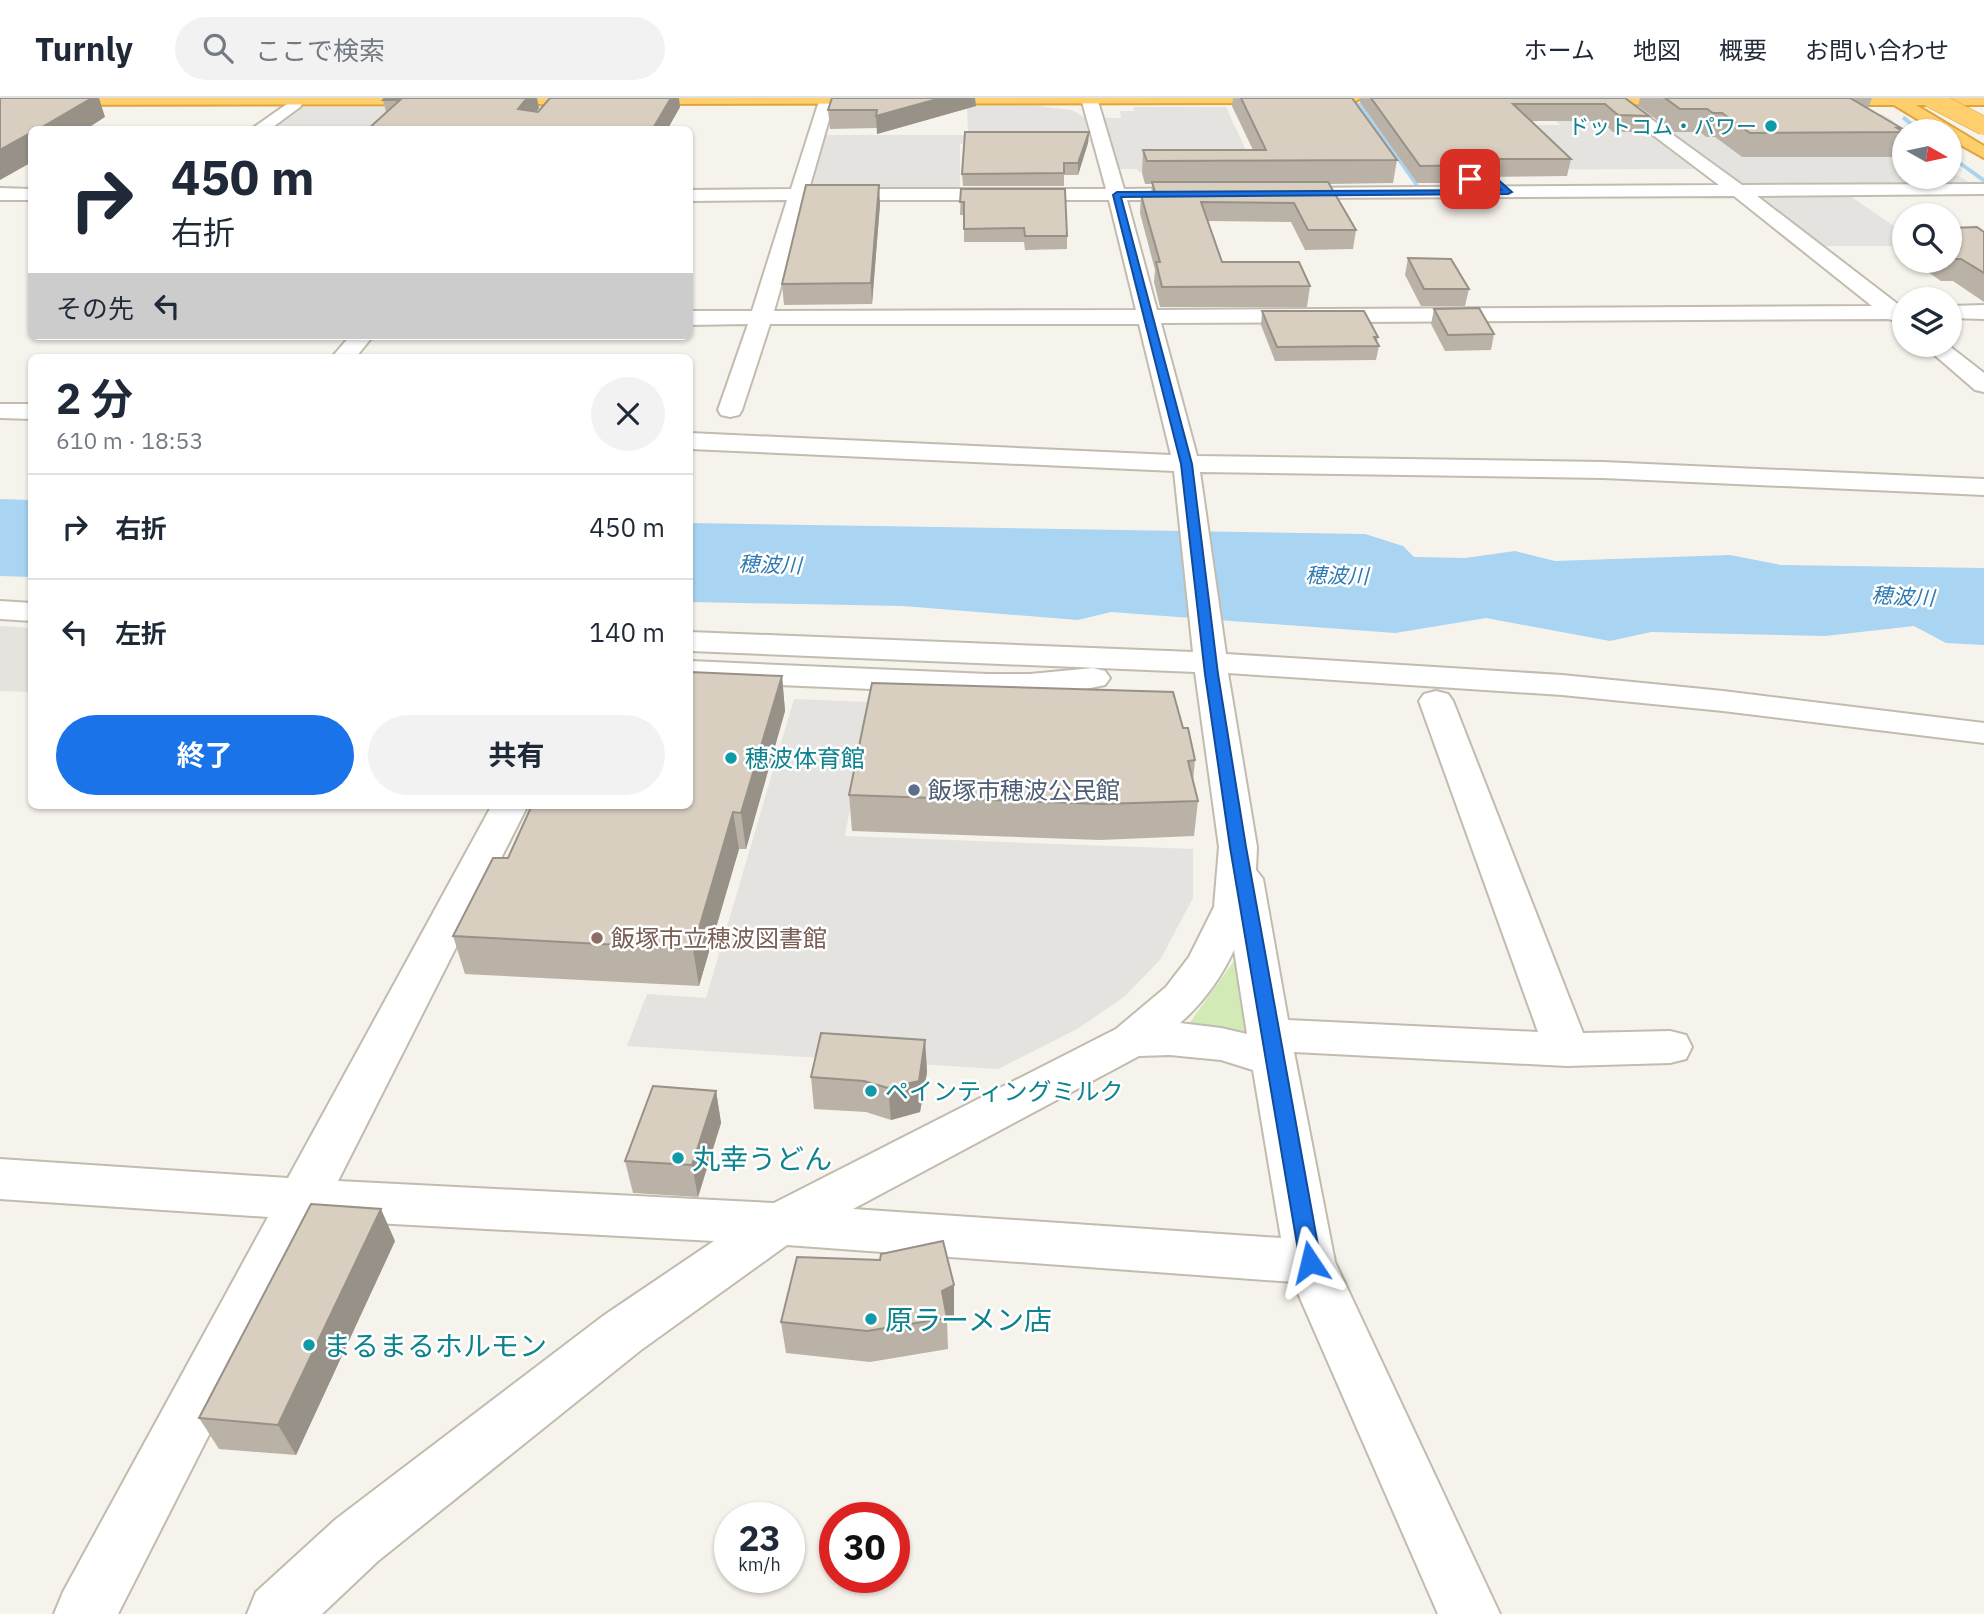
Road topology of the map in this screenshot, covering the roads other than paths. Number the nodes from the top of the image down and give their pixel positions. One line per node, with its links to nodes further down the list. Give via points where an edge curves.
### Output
1 (1089, 98): 2 (highway); 6 (highway); 36 (street)
2 (1346, 98): 3 (highway); 20 (street)
3 (1353, 98)
4 (1930, 98): 22 (highway, bridge)
5 (557, 99): 6 (highway); 11 (highway); 19 (street)
6 (827, 99): 32 (street)
7 (1565, 99): 8 (highway)
8 (1613, 99): 12 (highway); 26 (street)
9 (1896, 99): 10 (highway); 13 (highway); 23 (highway)
10 (1950, 99): 14 (highway); 17 (highway)
11 (0, 100)
12 (1709, 100)
13 (1803, 100)
14 (1984, 100)
15 (25, 104): 18 (street)
16 (294, 104): 21 (street)
17 (1984, 114)
18 (0, 117)
19 (541, 119)
20 (1360, 119)
21 (264, 126)
22 (1984, 126)
23 (1984, 153)
24 (1396, 171): 29 (street)
25 (1447, 179): 27 (street, via 1493,178)
26 (1735, 188): 27 (street); 28 (street); 37 (street)
27 (1505, 189): 29 (street)
28 (1984, 189)
29 (1411, 192): 30 (street)
30 (1266, 193)
31 (0, 194): 34 (street)
32 (799, 194): 35 (street); 36 (street); 43 (street)
33 (1226, 194): 36 (street)
34 (28, 195)
35 (693, 195)
36 (1117, 195): 41 (street)
37 (1892, 309)
38 (1962, 312): 39 (street)
39 (1984, 312)
40 (1892, 315): 41 (street)
41 (1148, 317): 43 (street); 52 (street)
42 (693, 318): 43 (street)
43 (761, 318): 48 (street)
44 (359, 340): 45 (street)
45 (347, 354)
46 (1949, 357): 47 (street)
47 (1984, 385)
48 (730, 410)
49 (0, 411): 50 (street)
50 (28, 412)
51 (693, 441): 52 (street)
52 (1186, 464): 53 (street, via 1603,470); 57 (street)
53 (1984, 487)
54 (0, 610): 55 (street)
55 (28, 612)
56 (693, 642): 57 (street)
57 (1201, 660): 58 (street, via 1030,684); 60 (street, via 1686,696); 62 (street)
58 (693, 671)
59 (1436, 701): 66 (street)
60 (1984, 733)
61 (508, 809): 68 (street)
62 (1238, 847): 63 (street, via 1234,906 1207,964 1181,998); 65 (street)
63 (1132, 1040): 65 (street, via 1180,1037); 69 (street)
64 (1670, 1047): 66 (street)
65 (1272, 1048): 66 (street); 70 (street)
66 (1567, 1050)
67 (0, 1179): 68 (street)
68 (301, 1199): 69 (street); 71 (street)
69 (779, 1224): 70 (street); 72 (street, via 622,1332 358,1540)
70 (1310, 1262): 73 (street)
71 (85, 1614)
72 (278, 1614)
73 (1469, 1614)

